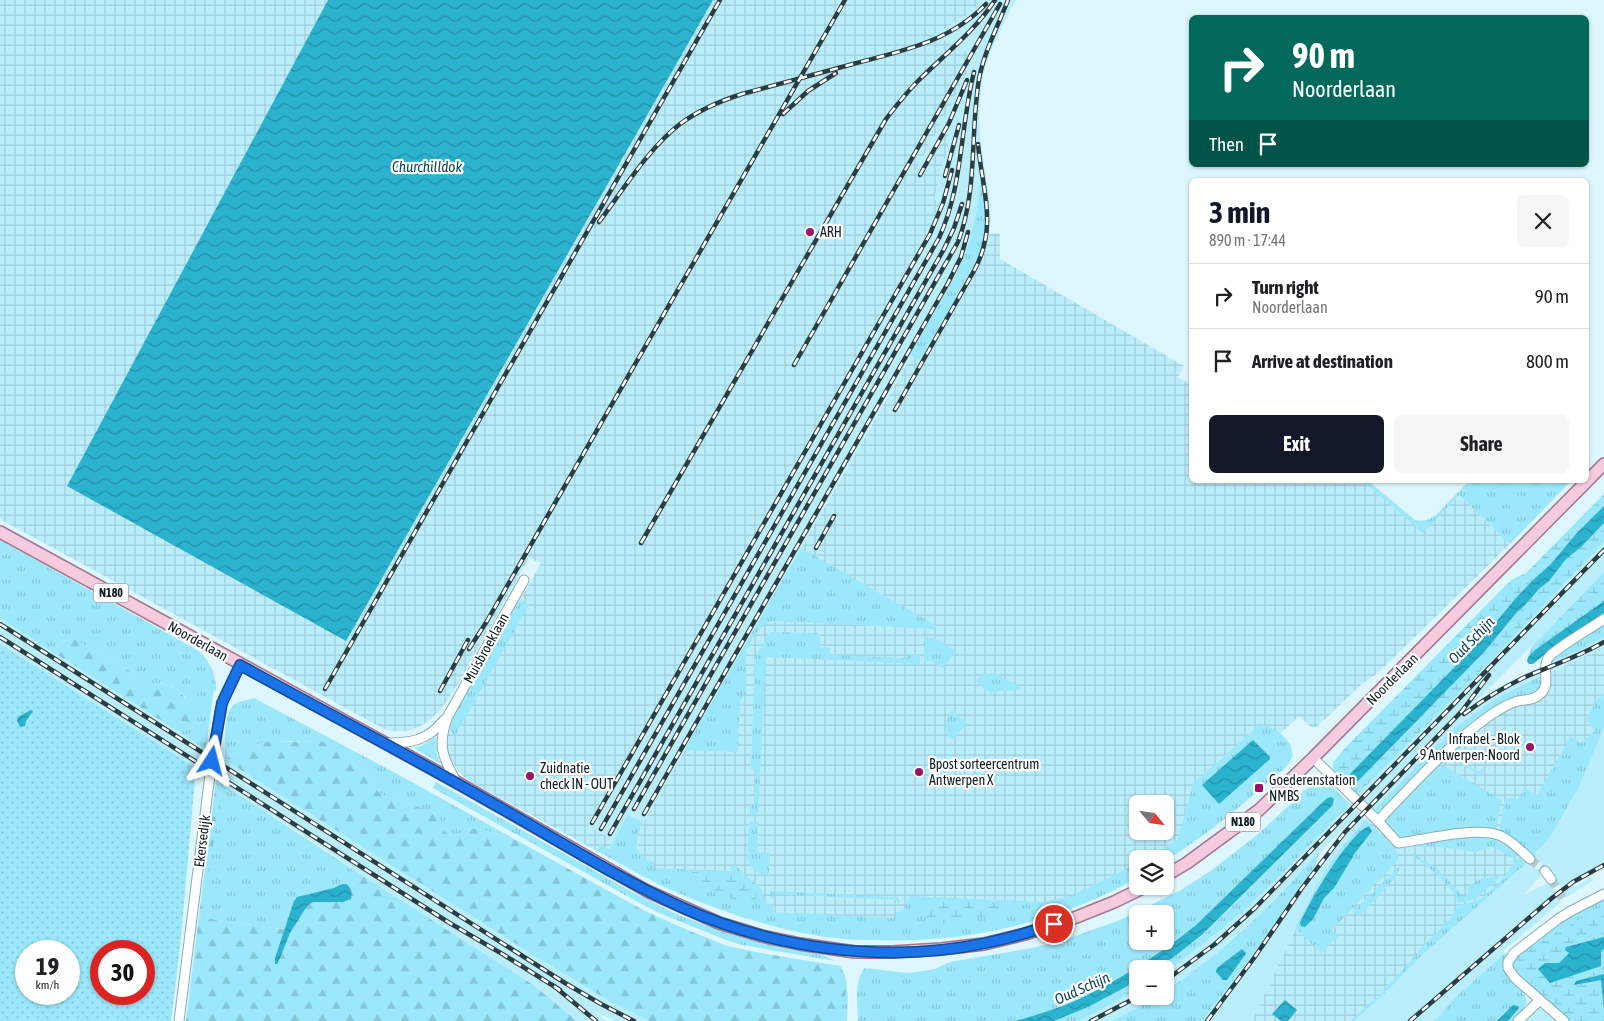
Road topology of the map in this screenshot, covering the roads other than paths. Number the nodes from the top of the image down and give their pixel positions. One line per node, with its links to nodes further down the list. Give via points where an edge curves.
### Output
1 (1604, 464): 2 (main road, Noorderlaan / N180)
2 (1589, 479)
3 (1585, 483): 10 (main road, Noorderlaan / N180)
4 (0, 532): 7 (main road, Noorderlaan / N180)
5 (524, 580): 8 (street, Muisbroeklaan)
6 (1604, 619): 12 (street, via 1548,658 1546,686 1539,695 1507,705 1467,733 1427,769)
7 (240, 665): 9 (main road, Noorderlaan / N180); 22 (street, Ekersedijk, via 220,710)
8 (448, 716): 9 (street, Muisbroeklaan, via 438,728 418,740); 11 (street, Muisbroeklaan, via 441,742 448,767)
9 (386, 743): 11 (main road, Noorderlaan / N180)
10 (1313, 758): 12 (street); 14 (main road, Noorderlaan / N180, via 1259,810)
11 (458, 783): 18 (main road, Noorderlaan / N180, via 665,900 719,923 800,944 855,952 984,944 1069,920)
12 (1378, 821): 13 (street, via 1398,843 1477,832 1496,834)
13 (1530, 858)
14 (1174, 870)
15 (1545, 871): 16 (street)
16 (1552, 879)
17 (1604, 894): 20 (street)
18 (1129, 895)
19 (1566, 902): 20 (street)
20 (1571, 911): 21 (street, via 1514,953 1508,962 1515,978)
21 (1540, 1000): 23 (street); 24 (street)
22 (179, 1021)
23 (1518, 1021)
24 (1564, 1021)

